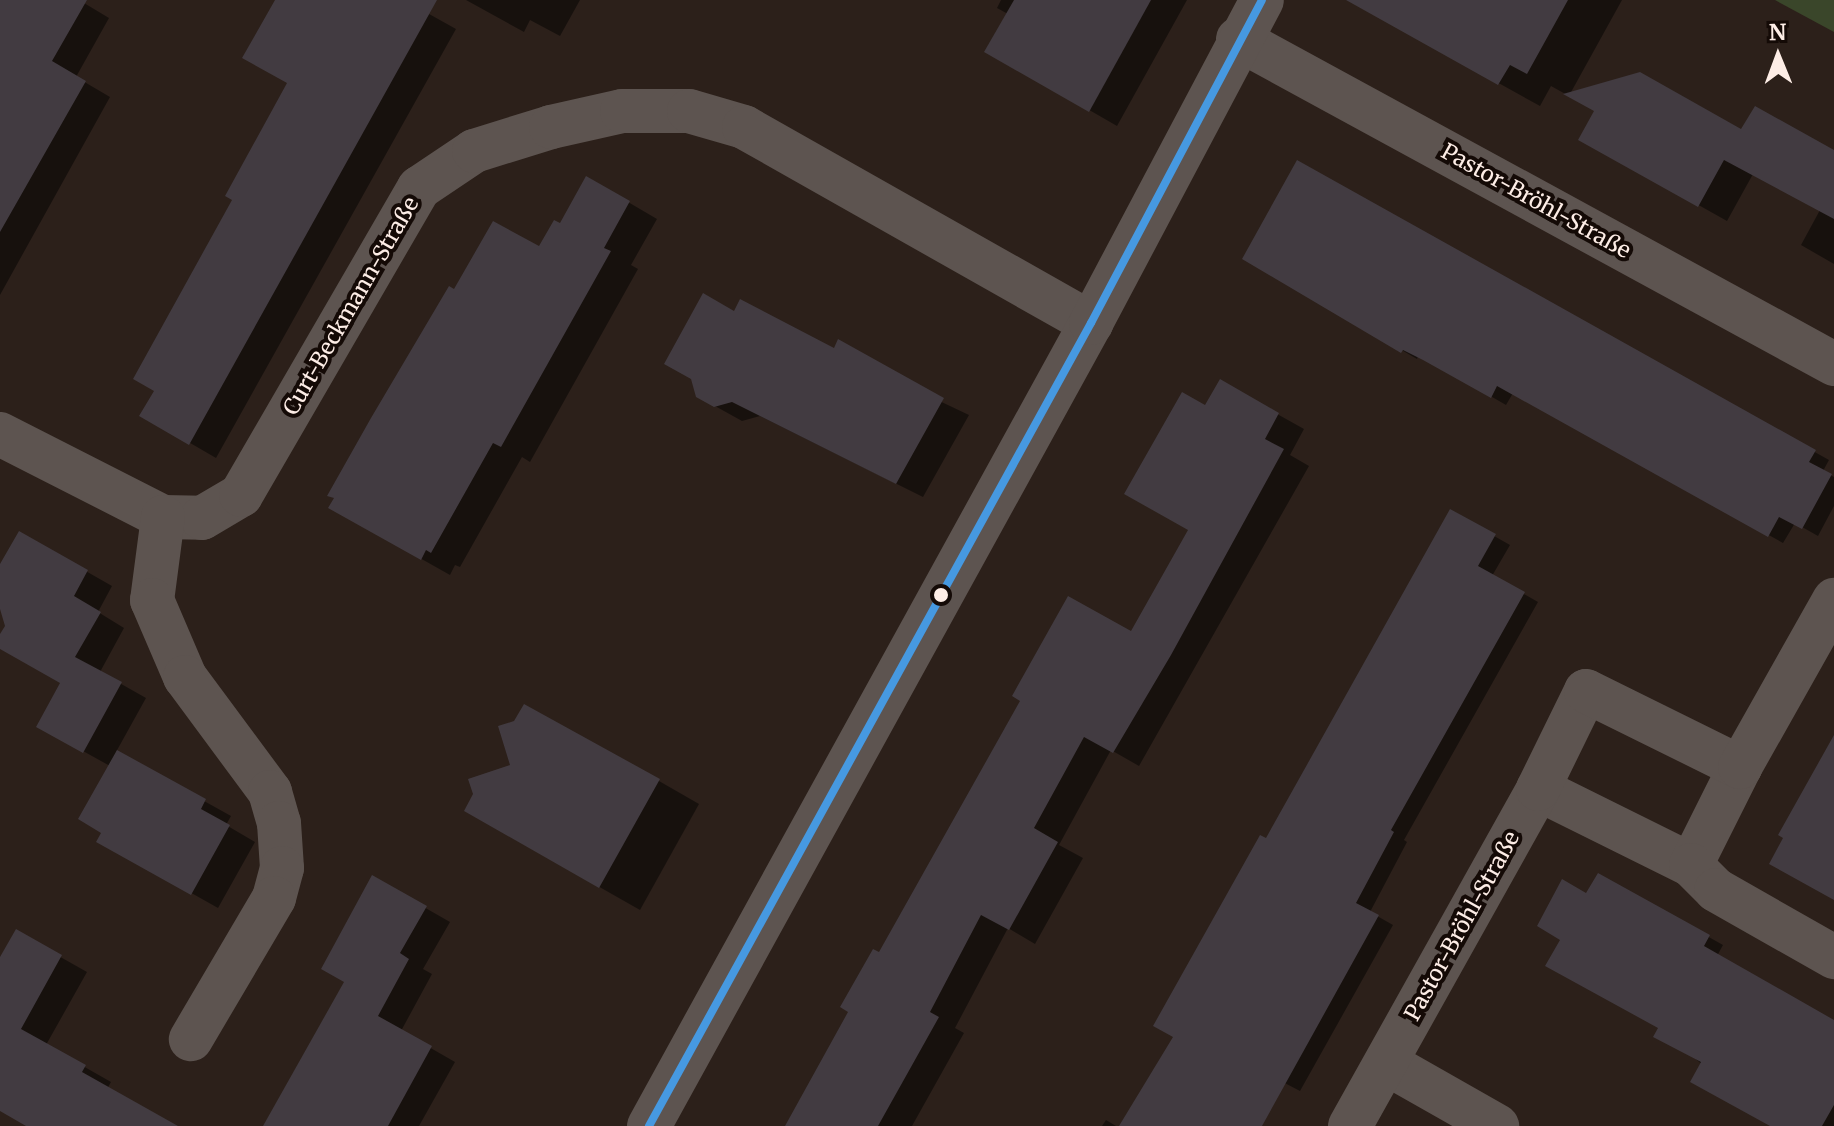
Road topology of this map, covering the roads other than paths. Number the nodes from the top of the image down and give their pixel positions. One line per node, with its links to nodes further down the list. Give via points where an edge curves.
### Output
1 (1262, 0): 2 (street)
2 (1238, 39): 3 (street); 4 (street, Pastor-Bröhl-Straße)
3 (1091, 323): 6 (street, Curt-Beckmann-Straße, via 744,127 689,111 622,111 474,151 419,188 241,495 202,518); 14 (street)
4 (1834, 364)
5 (0, 434): 6 (street, Curt-Beckmann-Straße)
6 (163, 517): 12 (street, via 152,600 185,677 270,792 279,823 282,868 274,898)
7 (1834, 600): 8 (street)
8 (1740, 767): 9 (street, Pastor-Bröhl-Straße, via 1586,691); 10 (street)
9 (1538, 789): 10 (street); 13 (street, Pastor-Bröhl-Straße)
10 (1691, 865): 11 (street, via 1716,890)
11 (1834, 957)
12 (191, 1039)
13 (1386, 1063): 15 (street, Pastor-Bröhl-Straße); 16 (street)
14 (649, 1126)
15 (1350, 1126)
16 (1497, 1126)

